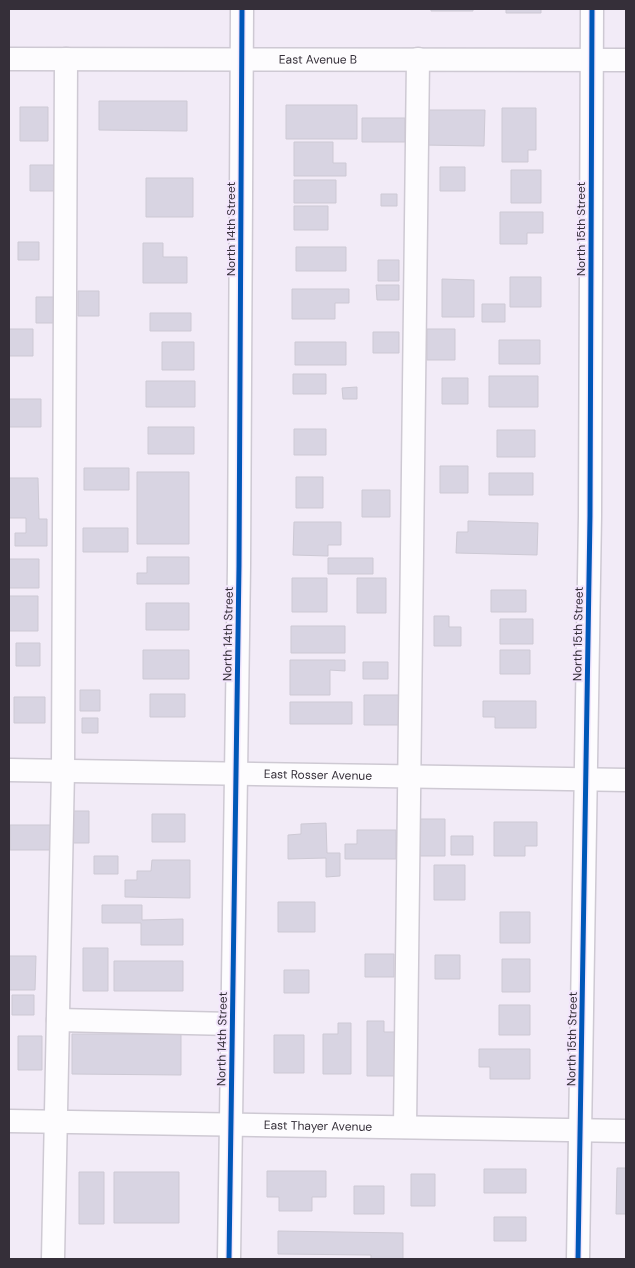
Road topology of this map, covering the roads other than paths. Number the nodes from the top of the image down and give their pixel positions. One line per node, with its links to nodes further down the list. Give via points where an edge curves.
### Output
1 (242, 9): 7 (street, North 14th Street)
2 (592, 9): 6 (street, North 15th Street)
3 (9, 59): 4 (street, East Avenue B)
4 (66, 59): 7 (street, East Avenue B); 10 (street)
5 (418, 59): 6 (street, East Avenue B); 7 (street, East Avenue B); 12 (street)
6 (592, 59): 8 (street, East Avenue B); 13 (street, North 15th Street)
7 (241, 60): 11 (street, North 14th Street)
8 (626, 60)
9 (9, 770): 10 (street, East Rosser Avenue)
10 (63, 770): 11 (street, East Rosser Avenue); 15 (street)
11 (236, 773): 12 (street, East Rosser Avenue); 16 (street, North 14th Street)
12 (408, 777): 13 (street, East Rosser Avenue); 20 (street)
13 (586, 780): 14 (street, East Rosser Avenue); 21 (street, North 15th Street)
14 (626, 780)
15 (58, 1020): 16 (street); 18 (street)
16 (232, 1024): 19 (street, North 14th Street)
17 (9, 1120): 18 (street, East Thayer Avenue)
18 (56, 1121): 19 (street, East Thayer Avenue); 23 (street)
19 (230, 1124): 20 (street, East Thayer Avenue); 24 (street, North 14th Street)
20 (404, 1127): 21 (street, East Thayer Avenue)
21 (581, 1130): 22 (street, East Thayer Avenue); 25 (street, North 15th Street)
22 (626, 1131)
23 (53, 1259)
24 (229, 1259)
25 (578, 1259)

